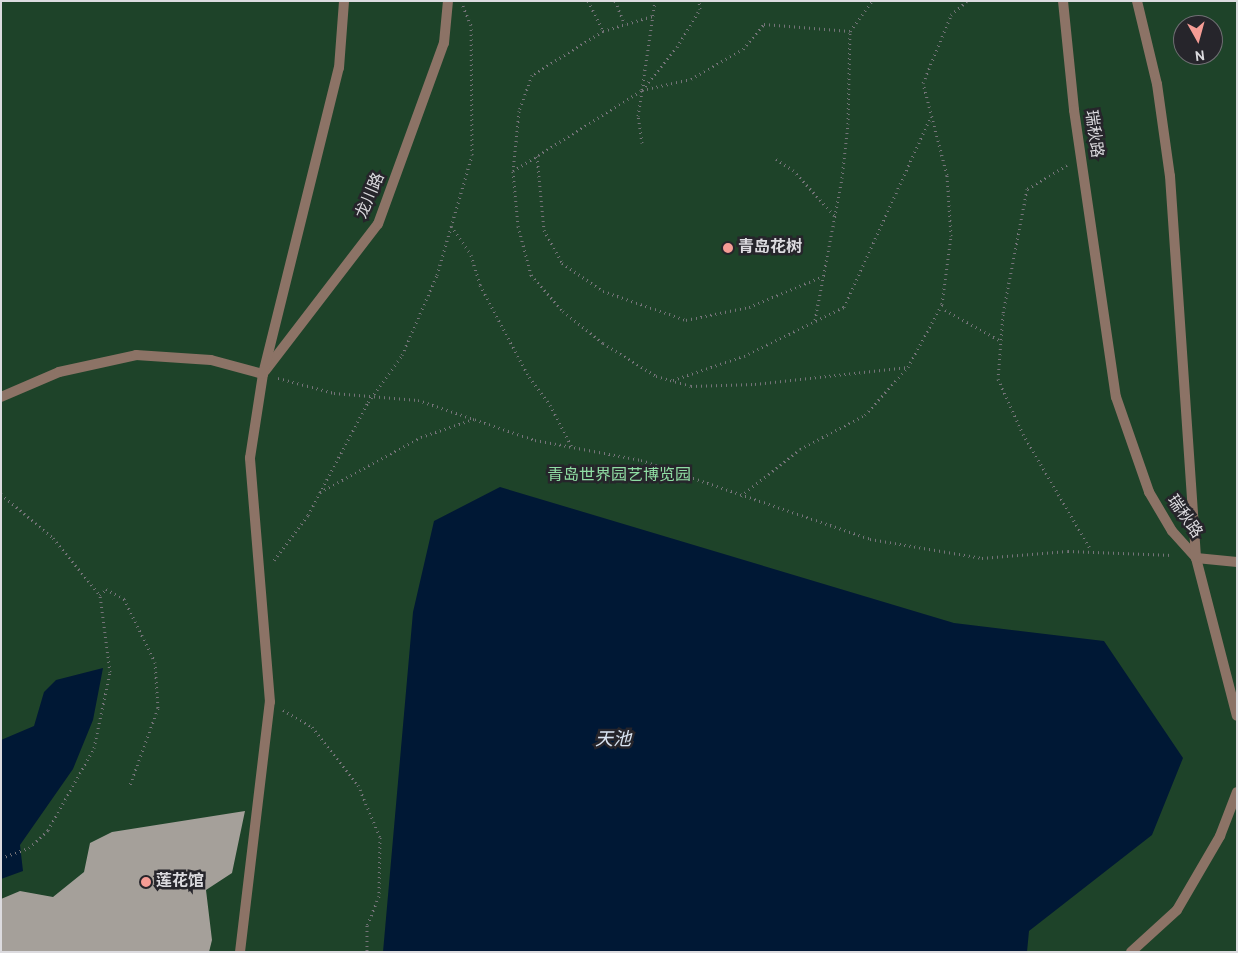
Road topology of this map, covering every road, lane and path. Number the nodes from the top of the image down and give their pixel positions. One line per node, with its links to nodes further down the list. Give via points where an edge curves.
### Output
1 (344, 1): 30 (street, via 339,68)
2 (448, 1): 30 (street, 龙川路, via 444,43 378,224)
3 (457, 1): 24 (path, via 466,6 471,25 472,155)
4 (588, 1): 14 (path)
5 (616, 1): 13 (path)
6 (655, 1): 12 (path)
7 (699, 1): 16 (path, via 700,9 677,48)
8 (872, 1): 15 (path)
9 (967, 1): 17 (path, via 951,15 923,82)
10 (1063, 1): 20 (street, 瑞秋路)
11 (1137, 1): 39 (street, 瑞秋路, via 1157,84 1170,176)
12 (652, 16): 13 (path); 16 (path)
13 (626, 24): 14 (path)
14 (604, 31): 22 (path, via 532,75 519,111)
15 (850, 31): 16 (path, via 764,24 743,49 691,79); 23 (path, via 848,124)
16 (642, 90): 18 (path, via 638,116); 19 (path)
17 (931, 115): 27 (path, via 844,307); 29 (path, via 947,176 951,236 942,304)
18 (642, 143)
19 (537, 156): 22 (path); 25 (path, via 544,230 562,263 603,291 686,320 749,307)
20 (1081, 156): 28 (path, via 1027,189); 39 (street, 瑞秋路, via 1116,398 1149,492 1172,531)
21 (776, 159): 23 (path, via 793,170)
22 (513, 171): 31 (path, via 518,226 531,275 563,311 603,343 656,376)
23 (834, 215): 25 (path)
24 (451, 226): 34 (path, via 471,255 480,284 529,377 550,405); 35 (path, via 437,275 402,355 368,402)
25 (823, 276): 27 (path)
26 (945, 310): 28 (path)
27 (815, 321): 31 (path, via 744,356)
28 (1001, 341): 38 (path, via 998,379 1022,434)
29 (908, 367): 31 (path, via 755,384 691,386); 37 (path, via 865,415 800,450)
30 (263, 374): 32 (street, via 211,360 136,355 60,372); 33 (path, via 334,393 418,400); 41 (street, via 250,458)
31 (672, 380)
32 (1, 397)
33 (474, 419): 34 (path, via 535,440); 35 (path, via 421,437)
34 (572, 447): 37 (path, via 641,460)
35 (320, 492): 41 (path, via 308,515)
36 (1, 494): 42 (path, via 53,538)
37 (742, 496): 38 (path, via 870,539 982,558)
38 (1091, 550): 39 (path)
39 (1196, 558): 40 (street); 44 (street)
40 (1237, 562)
41 (258, 580): 43 (street)
42 (100, 594): 45 (path, via 106,588 124,600 155,662 158,708); 47 (path, via 110,672 94,748 48,830 29,848)
43 (270, 702): 48 (street); 49 (path, via 312,727 358,785 380,837 379,896 367,925)
44 (1237, 716)
45 (130, 785)
46 (1237, 792): 50 (street, via 1220,836 1177,910)
47 (1, 858)
48 (240, 952)
49 (367, 952)
50 (1131, 952)

